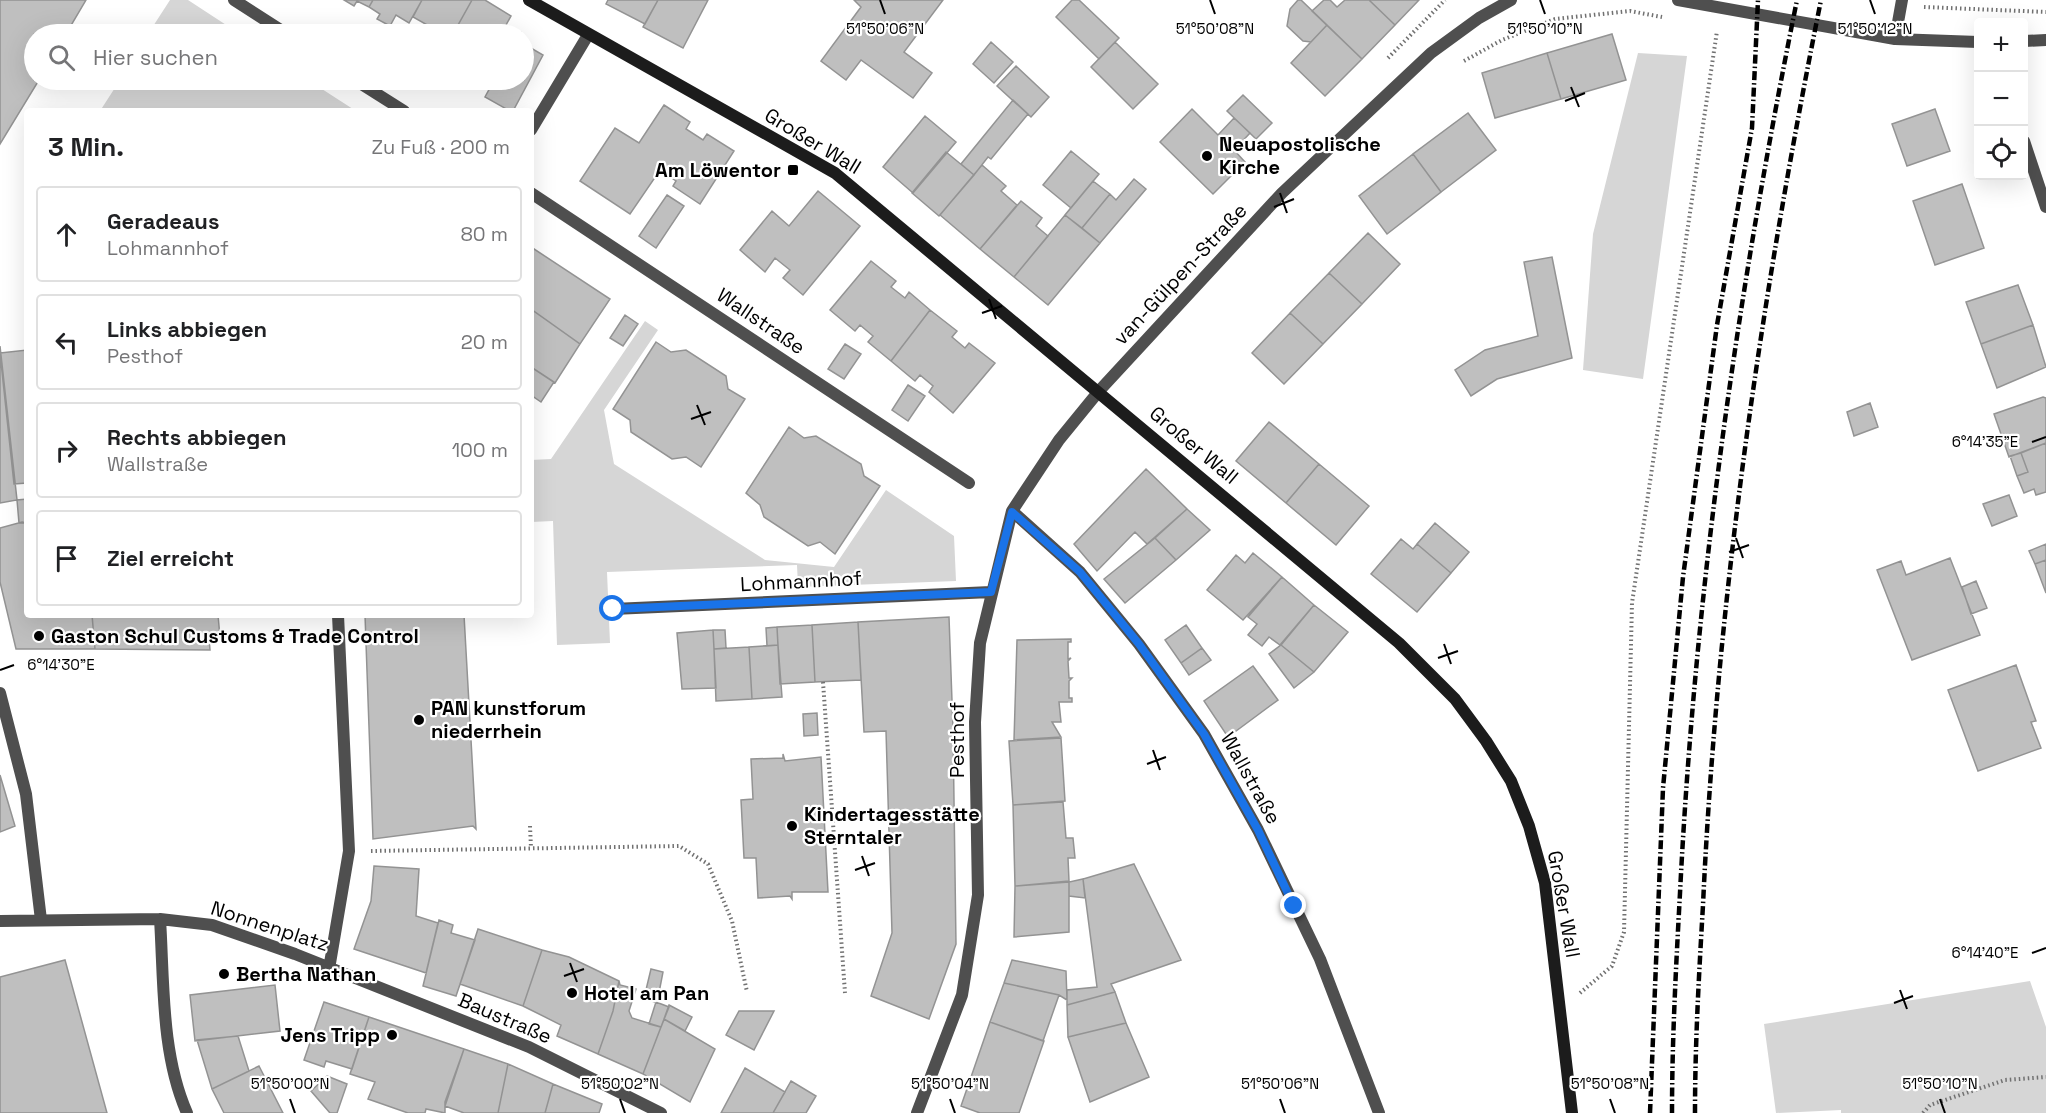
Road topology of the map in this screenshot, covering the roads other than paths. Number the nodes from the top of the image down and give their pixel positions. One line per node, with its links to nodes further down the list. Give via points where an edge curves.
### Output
1 (234, 0): 6 (street)
2 (529, 0): 7 (main road, Großer Wall)
3 (1511, 0): 18 (street, van-Gülpen-Straße, via 1431,53 1282,193)
4 (1678, 0): 8 (street)
5 (1902, 0): 8 (street)
6 (271, 24)
7 (588, 35): 14 (street); 18 (main road, Großer Wall, via 835,173)
8 (1895, 39): 11 (street)
9 (2046, 40): 10 (street)
10 (2028, 41)
11 (1974, 42)
12 (371, 90): 13 (street)
13 (399, 108)
14 (534, 125)
15 (2028, 153): 17 (street)
16 (534, 195): 19 (street, Wallstraße)
17 (2046, 207)
18 (1099, 391): 20 (street, Pesthof, via 1059,440); 33 (main road, Großer Wall, via 1400,643 1455,699 1511,781 1530,826 1545,883)
19 (969, 483)
20 (1012, 512): 21 (street, Pesthof); 32 (street, Wallstraße, via 1080,572 1139,644 1204,734 1258,830 1320,959)
21 (991, 592): 22 (street, Lohmannhof); 31 (street, Pesthof, via 980,643 975,722 978,895 962,995)
22 (613, 609)
23 (338, 618): 28 (street, Nonnenplatz, via 349,851)
24 (0, 693): 26 (street, via 26,794)
25 (160, 919): 26 (street, Nonnenplatz); 28 (street, Nonnenplatz, via 212,925); 29 (street, via 165,1009 176,1088)
26 (41, 920): 27 (street, Nonnenplatz)
27 (0, 921)
28 (329, 969): 30 (street, Baustraße, via 529,1047)
29 (187, 1113)
30 (661, 1113)
31 (917, 1113)
32 (1379, 1113)
33 (1572, 1113)

